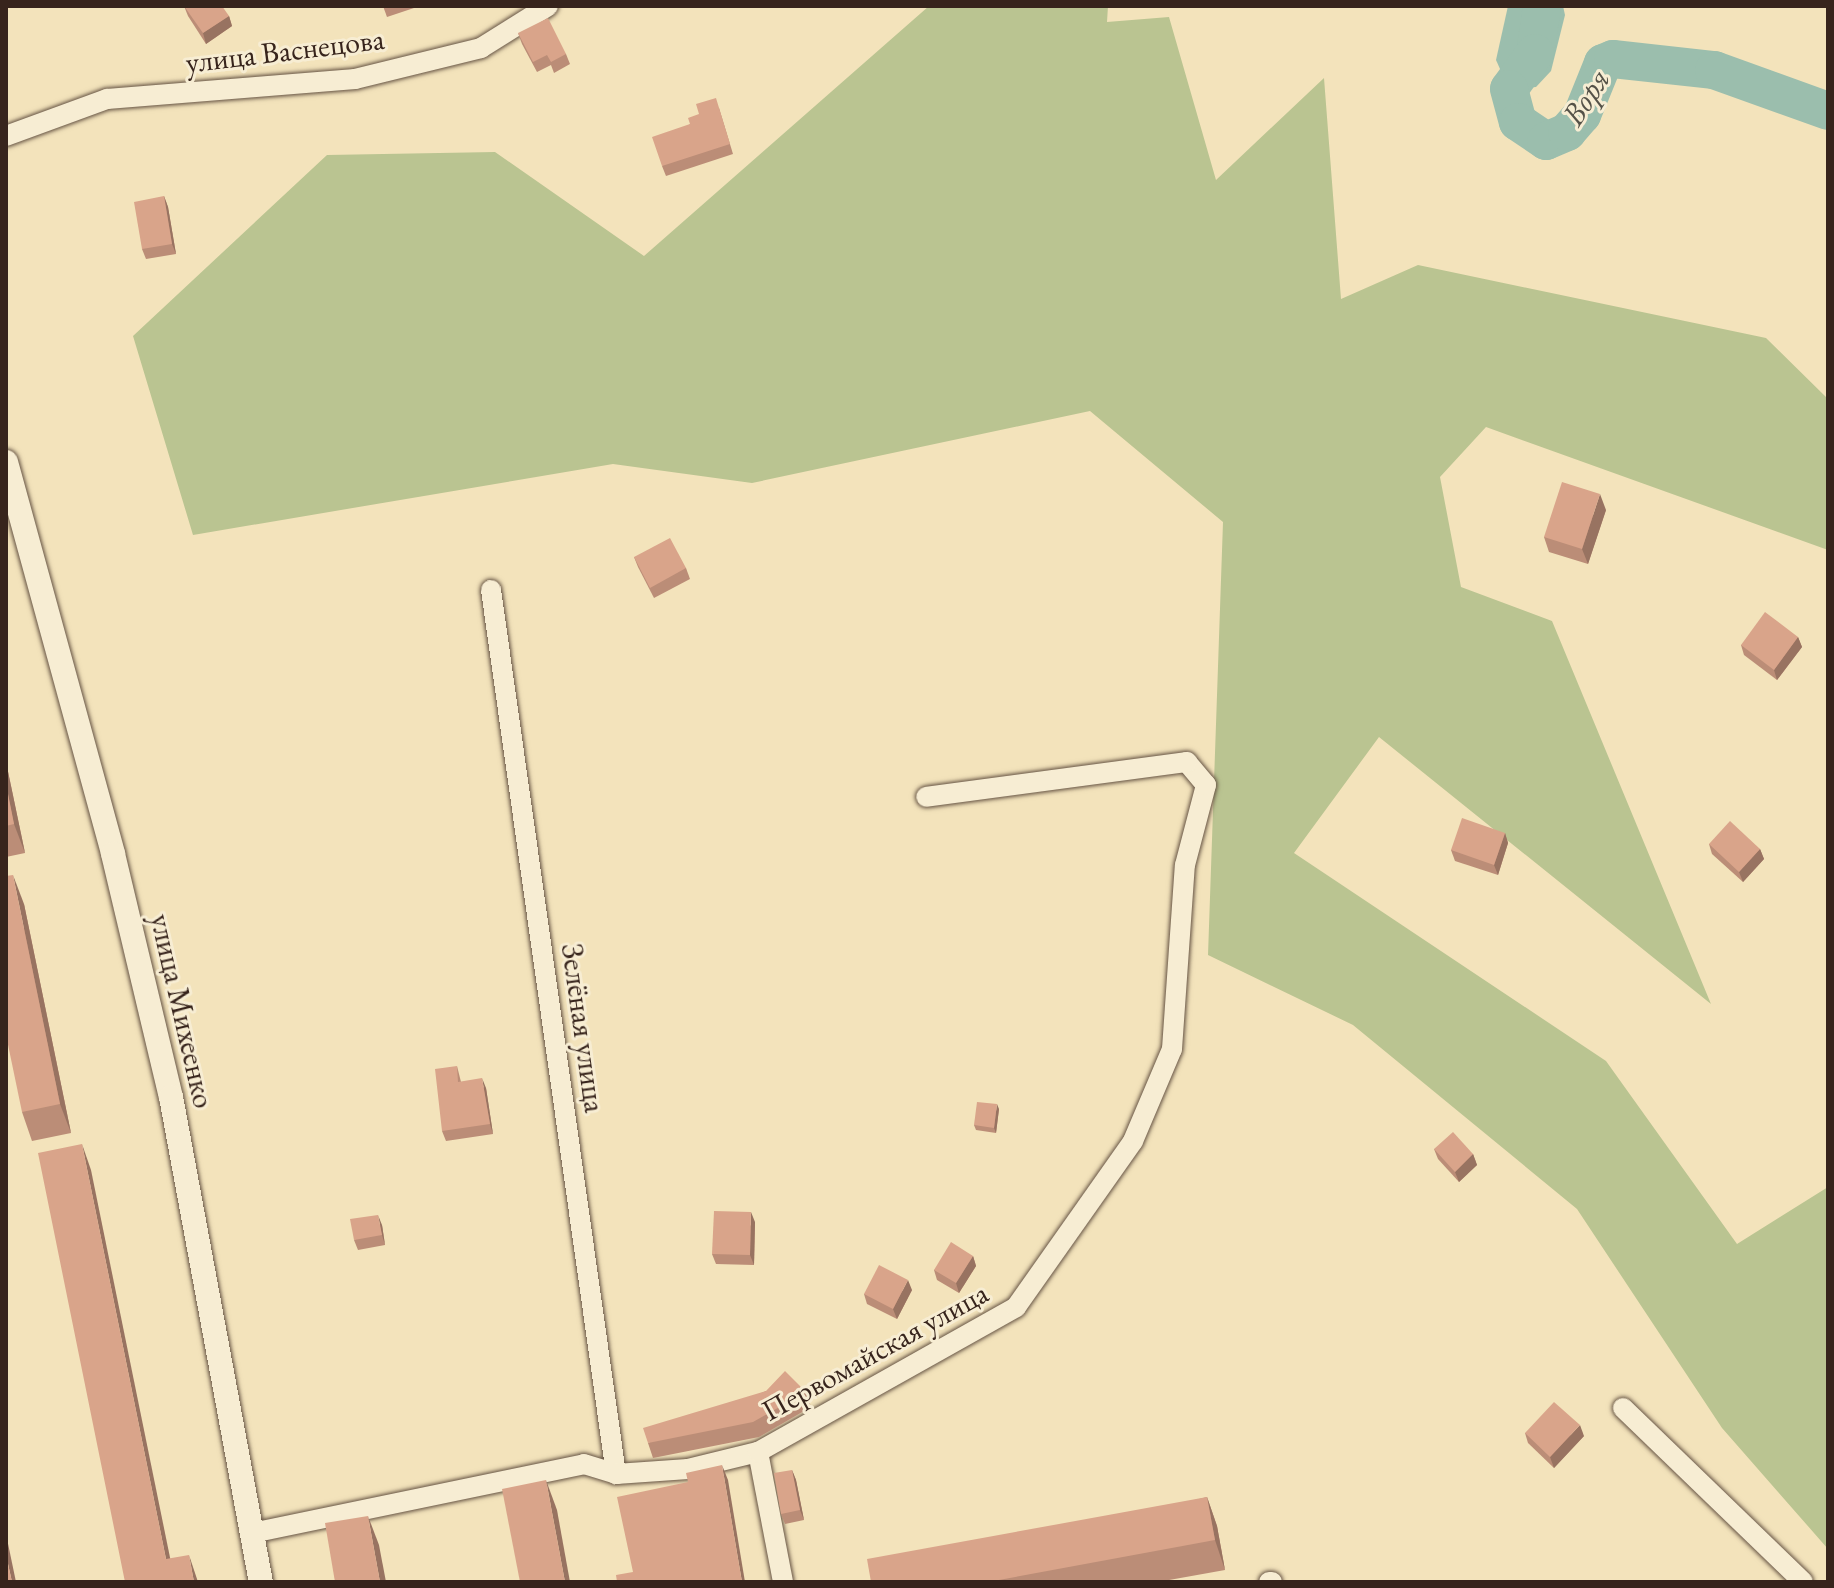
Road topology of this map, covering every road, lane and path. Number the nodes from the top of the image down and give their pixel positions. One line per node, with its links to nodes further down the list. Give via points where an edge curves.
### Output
1 (548, 6): 2 (street, улица Васнецова, via 481,48 355,79 107,99)
2 (13, 132)
3 (6, 462): 9 (street, улица Михеенко, via 113,854 171,1097)
4 (491, 590): 8 (street, Зелёная улица)
5 (926, 797): 7 (street, Первомайская улица, via 1187,762 1206,785 1185,865 1172,1049 1133,1141 1016,1307)
6 (1623, 1408): 12 (street)
7 (758, 1452): 8 (street, Первомайская улица, via 688,1469); 11 (street)
8 (616, 1474): 9 (street, Первомайская улица, via 584,1464)
9 (252, 1533): 10 (street, улица Михеенко)
10 (261, 1582)
11 (783, 1582)
12 (1803, 1582)

